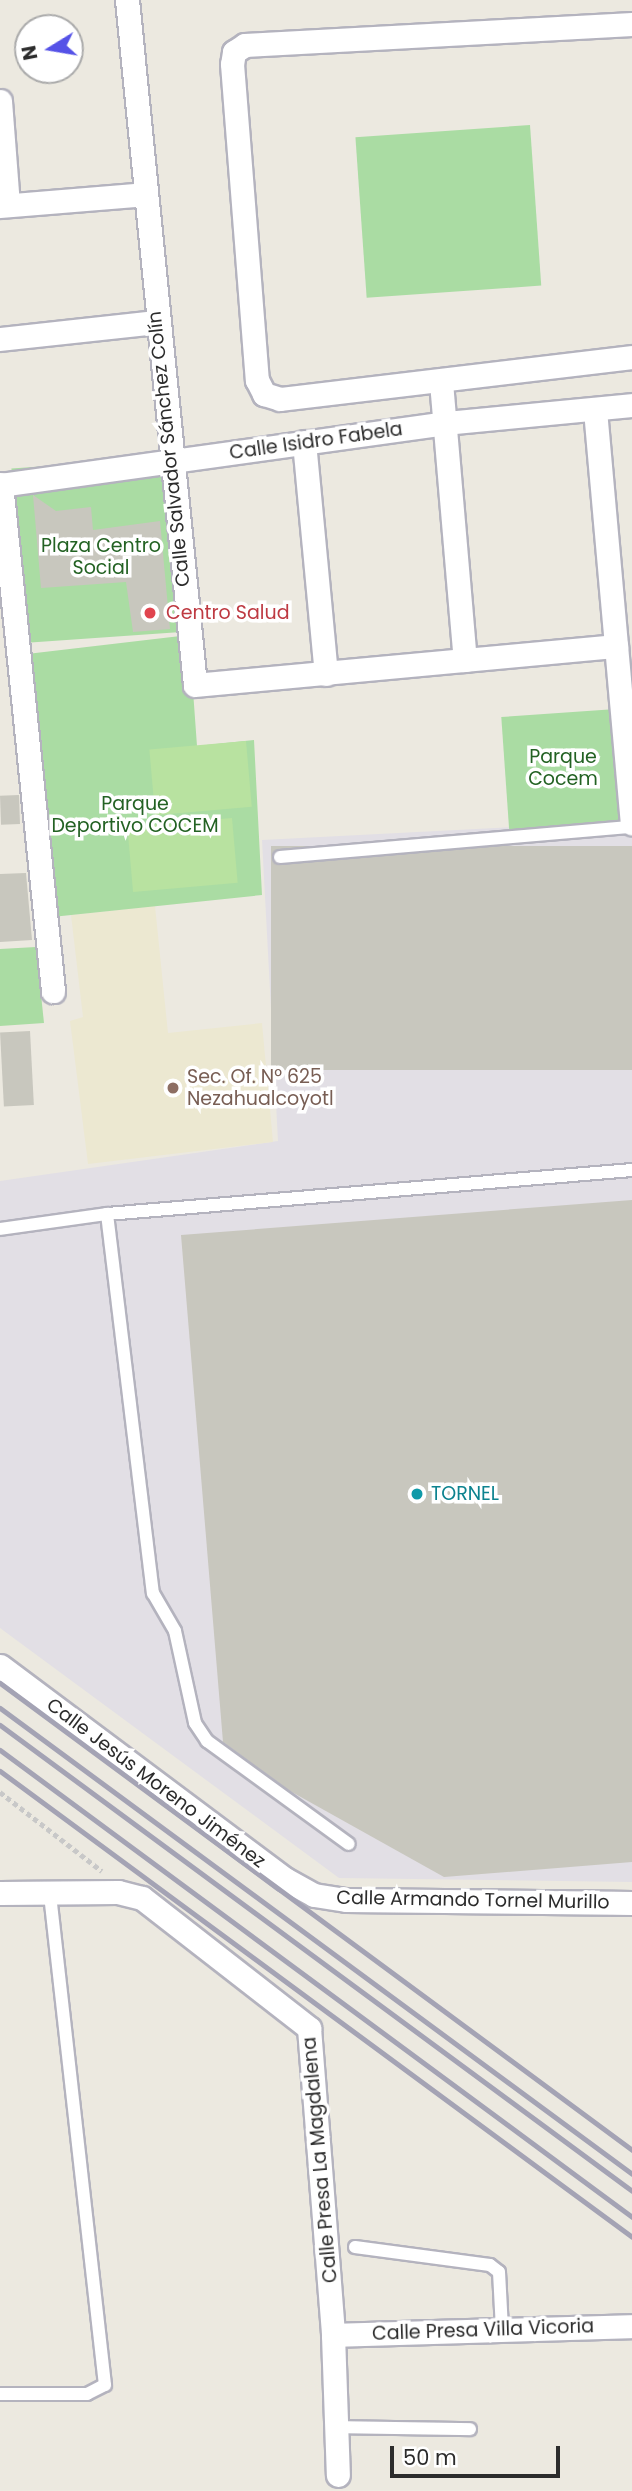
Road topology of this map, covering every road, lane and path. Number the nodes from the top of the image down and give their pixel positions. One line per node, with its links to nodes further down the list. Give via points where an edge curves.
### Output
1 (127, 0): 4 (street, Calle Salvador Sánchez Colín)
2 (632, 24): 9 (street, via 245,45 234,52 257,380 264,394 280,399)
3 (0, 101): 5 (street)
4 (145, 194): 5 (street); 6 (street, Calle Salvador Sánchez Colín)
5 (4, 205)
6 (156, 322): 7 (street); 14 (street, Calle Salvador Sánchez Colín)
7 (0, 340)
8 (632, 358): 9 (street)
9 (441, 382): 12 (street)
10 (632, 405): 11 (street, Calle Isidro Fabela)
11 (595, 410): 12 (street, Calle Isidro Fabela); 16 (street)
12 (445, 423): 13 (street, Calle Isidro Fabela); 17 (street)
13 (304, 442): 14 (street, Calle Isidro Fabela); 18 (street)
14 (170, 461): 15 (street, Calle Isidro Fabela); 18 (street, Calle Salvador Sánchez Colín, via 195,685)
15 (1, 484): 21 (street)
16 (617, 646): 17 (street, Calle Salvador Sánchez Colín); 19 (street)
17 (465, 660): 18 (street, Calle Salvador Sánchez Colín)
18 (326, 674)
19 (632, 825): 20 (lane)
20 (280, 857)
21 (53, 990)
22 (632, 1170): 23 (lane)
23 (107, 1214): 24 (lane); 27 (lane, via 153,1593 175,1631 195,1723 207,1741)
24 (0, 1229)
25 (0, 1666): 31 (street, Calle Jesús Moreno Jiménez, via 285,1879)
26 (0, 1792): 28 (path)
27 (349, 1844)
28 (76, 1849)
29 (0, 1893): 30 (street)
30 (50, 1893): 36 (street, Calle Presa La Magdalena, via 130,1893 298,2015 309,2028); 37 (lane, via 105,2385 87,2394)
31 (314, 1895): 32 (street, Calle Armando Tornel Murillo, via 346,1900)
32 (632, 1903)
33 (355, 2247): 35 (lane, via 490,2265 499,2272)
34 (632, 2326): 35 (street, Calle Presa Villa Vicoria)
35 (502, 2329): 36 (street, Calle Presa Villa Vicoria)
36 (333, 2335): 38 (street, Calle Presa La Magdalena)
37 (0, 2394)
38 (336, 2427): 39 (lane); 40 (street, Calle Presa La Magdalena)
39 (470, 2429)
40 (338, 2475)

